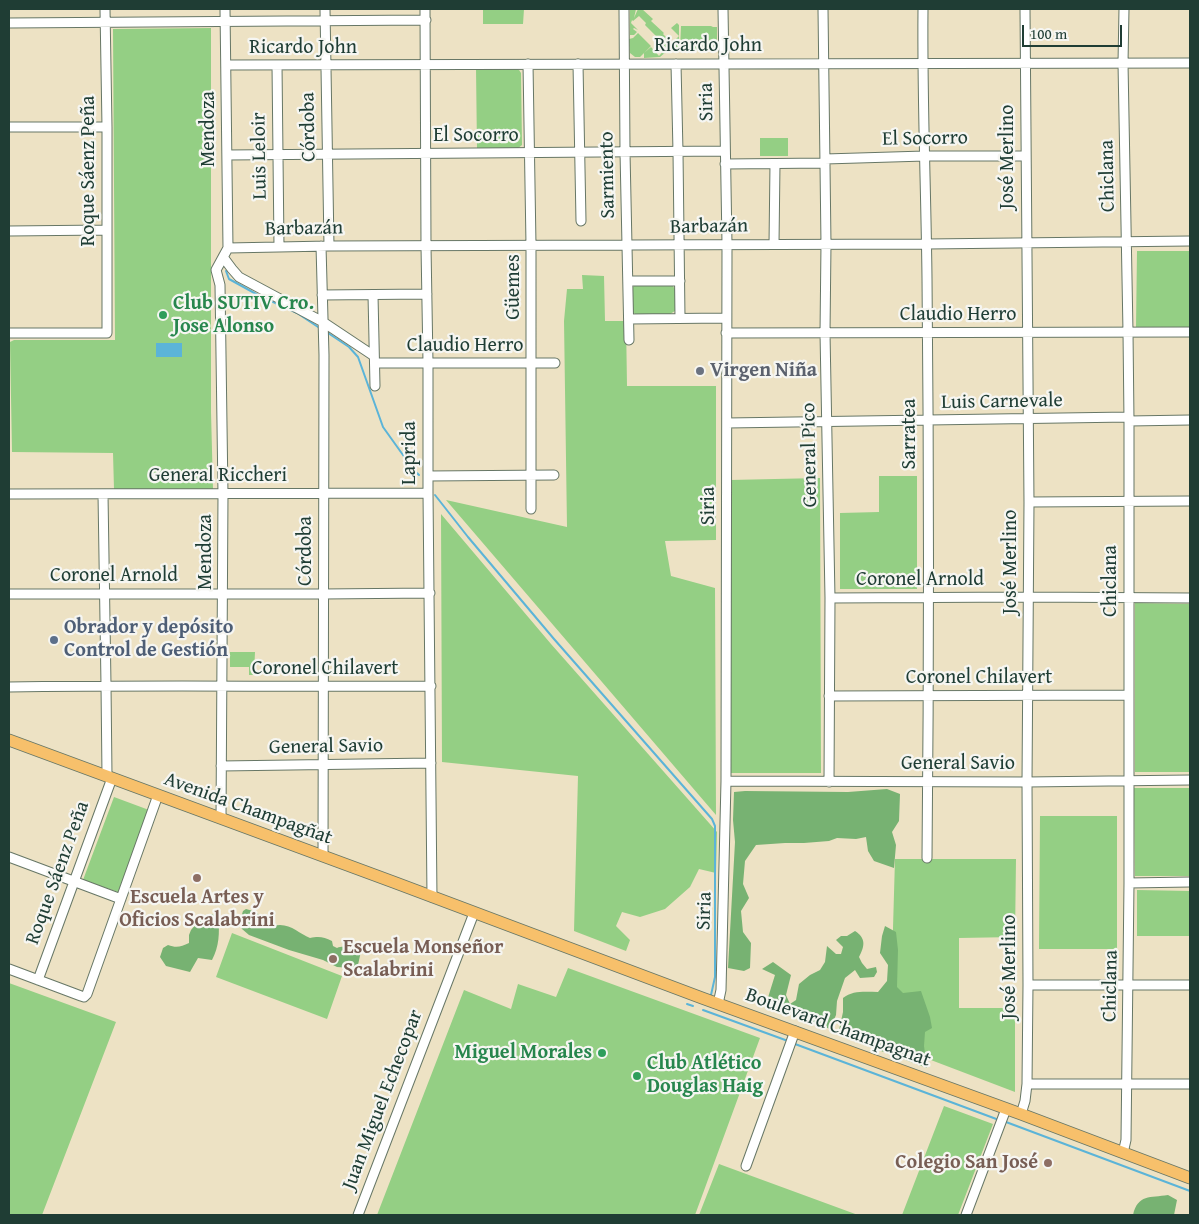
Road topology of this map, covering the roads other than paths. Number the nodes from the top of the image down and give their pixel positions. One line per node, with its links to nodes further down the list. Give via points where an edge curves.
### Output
1 (105, 9): 15 (street, Roque Sáenz Peña)
2 (225, 9): 13 (street, Mendoza)
3 (325, 9): 11 (street, Córdoba)
4 (425, 9): 12 (street, Laprida)
5 (624, 9): 22 (street, Sarmiento)
6 (723, 9): 24 (street, Siria)
7 (823, 9): 25 (street, General Pico)
8 (923, 9): 17 (street, Sarratea)
9 (1025, 9): 18 (street, José Merlino)
10 (1124, 9): 19 (street, Chiclana)
11 (325, 20): 12 (street); 13 (street); 28 (street, Córdoba)
12 (426, 20): 29 (street, Laprida)
13 (225, 21): 15 (street); 26 (street, Mendoza)
14 (9, 23): 15 (street)
15 (106, 23): 31 (street, Roque Sáenz Peña)
16 (1190, 62): 19 (street, Ricardo John)
17 (922, 63): 18 (street, Ricardo John); 25 (street, Ricardo John); 41 (street, Sarratea)
18 (1025, 63): 19 (street, Ricardo John); 42 (street, José Merlino)
19 (1124, 63): 51 (street, Chiclana)
20 (528, 64): 21 (street, Ricardo John); 29 (street, Ricardo John); 35 (street, Güemes)
21 (578, 64): 22 (street, Ricardo John); 36 (street)
22 (624, 64): 23 (street, Ricardo John); 33 (street, Sarmiento)
23 (676, 64): 24 (street, Ricardo John); 34 (street)
24 (723, 64): 25 (street, Ricardo John); 32 (street, Siria)
25 (824, 64): 43 (street, General Pico)
26 (226, 65): 27 (street, Ricardo John); 40 (street, Mendoza)
27 (277, 65): 28 (street, Ricardo John); 37 (street, Luis Leloir)
28 (326, 65): 29 (street, Ricardo John); 38 (street, Córdoba)
29 (425, 65): 39 (street, Laprida)
30 (9, 127): 31 (street)
31 (107, 127): 47 (street, Roque Sáenz Peña)
32 (725, 151): 34 (street, El Socorro); 44 (street, Siria)
33 (625, 152): 34 (street, El Socorro); 36 (street, El Socorro); 57 (street, Sarmiento)
34 (678, 152): 58 (street)
35 (529, 153): 36 (street, El Socorro); 39 (street, El Socorro); 56 (street, Güemes)
36 (579, 153): 46 (street)
37 (277, 154): 38 (street, El Socorro); 40 (street, El Socorro); 61 (street, Luis Leloir)
38 (327, 154): 39 (street, El Socorro); 59 (street, Córdoba)
39 (426, 154): 60 (street, Laprida)
40 (226, 155): 62 (street, Mendoza)
41 (925, 156): 42 (street, El Socorro); 43 (street, El Socorro); 55 (street, Sarratea)
42 (1025, 156): 50 (street, José Merlino)
43 (825, 161): 45 (street, El Socorro); 54 (street, General Pico)
44 (725, 164): 45 (street, El Socorro); 52 (street, Siria)
45 (775, 164): 53 (street)
46 (580, 221)
47 (106, 230): 48 (street); 77 (street, Roque Sáenz Peña, via 107,333)
48 (9, 231)
49 (1190, 241): 51 (street, Barbazán)
50 (1026, 242): 51 (street, Barbazán); 55 (street, Barbazán); 74 (street, José Merlino)
51 (1127, 242): 75 (street, Chiclana)
52 (727, 244): 53 (street, Barbazán); 58 (street, Barbazán); 70 (street, Siria)
53 (774, 244): 54 (street, Barbazán)
54 (826, 244): 55 (street, Barbazán); 79 (street, General Pico)
55 (927, 244): 73 (street, Sarratea)
56 (531, 245): 57 (street, Barbazán); 60 (street, Barbazán); 83 (street, Güemes)
57 (627, 245): 58 (street, Barbazán); 64 (street, Sarmiento)
58 (680, 245): 65 (street)
59 (325, 246): 60 (street, Barbazán); 61 (street, Barbazán); 68 (street, Córdoba)
60 (426, 246): 67 (street, Laprida)
61 (279, 247): 62 (street, Barbazán)
62 (228, 248): 63 (street, Mendoza)
63 (223, 257): 72 (street, via 239,277); 99 (street, Mendoza, via 216,270 220,285)
64 (628, 281): 65 (street); 71 (street, Sarmiento)
65 (680, 281): 69 (street)
66 (373, 294): 67 (street); 68 (street); 81 (street)
67 (427, 294): 82 (street, Laprida)
68 (322, 295): 72 (street, Córdoba)
69 (680, 318): 70 (street); 71 (street)
70 (726, 318): 78 (street, Siria)
71 (628, 319): 80 (street, Sarmiento)
72 (323, 322): 81 (street); 95 (street, Córdoba)
73 (928, 332): 74 (street, Claudio Herro); 79 (street, Claudio Herro); 88 (street, Sarratea)
74 (1026, 332): 75 (street, Claudio Herro); 86 (street, José Merlino)
75 (1128, 332): 76 (street, Claudio Herro); 87 (street, Chiclana)
76 (1190, 332)
77 (9, 333)
78 (726, 333): 79 (street, Claudio Herro); 91 (street, Siria)
79 (825, 333): 90 (street, General Pico)
80 (629, 340)
81 (374, 360): 82 (street, Claudio Herro); 85 (street)
82 (428, 363): 83 (street, Claudio Herro); 93 (street, Laprida)
83 (532, 363): 84 (street, Claudio Herro); 92 (street, Güemes)
84 (555, 363)
85 (375, 386)
86 (1027, 418): 87 (street, Luis Carnevale); 88 (street, Luis Carnevale); 102 (street, José Merlino)
87 (1129, 419): 89 (street, Luis Carnevale); 100 (street, Chiclana)
88 (928, 420): 90 (street, Luis Carnevale); 109 (street, Sarratea)
89 (1190, 420)
90 (827, 421): 91 (street, Luis Carnevale); 112 (street, General Pico)
91 (726, 423): 130 (street, Siria)
92 (531, 475): 93 (street); 94 (street); 103 (street, Güemes)
93 (428, 476): 96 (street, Laprida)
94 (554, 476)
95 (323, 493): 96 (street, General Riccheri); 99 (street, General Riccheri); 108 (street, Córdoba)
96 (428, 493): 104 (street, Laprida)
97 (9, 494): 98 (street, General Riccheri)
98 (103, 494): 99 (street, General Riccheri); 106 (street, Roque Sáenz Peña)
99 (223, 494): 107 (street, Mendoza)
100 (1129, 501): 101 (street); 102 (street); 111 (street, Chiclana)
101 (1190, 501)
102 (1029, 502): 110 (street, José Merlino)
103 (531, 508)
104 (430, 593): 108 (street, Coronel Arnold); 115 (street, Laprida)
105 (9, 594): 106 (street, Coronel Arnold)
106 (104, 594): 107 (street, Coronel Arnold); 114 (street, Roque Sáenz Peña)
107 (223, 594): 108 (street, Coronel Arnold); 117 (street, Mendoza)
108 (323, 594): 118 (street, Córdoba)
109 (928, 597): 110 (street, Coronel Arnold); 112 (street, Coronel Arnold); 121 (street, Sarratea)
110 (1029, 597): 111 (street, Coronel Arnold); 122 (street, José Merlino)
111 (1128, 597): 113 (street, Coronel Arnold); 119 (street, Chiclana)
112 (830, 598): 120 (street, General Pico)
113 (1190, 598)
114 (106, 685): 116 (street, Coronel Chilavert); 117 (street, Coronel Chilavert); 127 (street, Roque Sáenz Peña)
115 (431, 686): 118 (street, Coronel Chilavert); 124 (street, Laprida)
116 (9, 687)
117 (221, 687): 118 (street, Coronel Chilavert); 126 (street, Mendoza)
118 (324, 687): 125 (street, Córdoba)
119 (1128, 695): 122 (street, Coronel Chilavert); 128 (street, Chiclana)
120 (829, 696): 121 (street, Coronel Chilavert); 132 (street, General Pico)
121 (928, 696): 122 (street, Coronel Chilavert); 131 (street, Sarratea)
122 (1028, 696): 133 (street, José Merlino)
123 (9, 740): 127 (main road, Avenida Champagñat)
124 (431, 763): 125 (street, General Savio); 142 (street, Laprida)
125 (324, 765): 126 (street, General Savio); 136 (street, Córdoba)
126 (221, 766): 135 (street, Mendoza)
127 (109, 777): 134 (main road, Avenida Champagñat); 139 (street, Roque Sáenz Peña)
128 (1129, 780): 129 (street, General Savio); 133 (street, General Savio); 141 (street, Chiclana)
129 (1190, 780)
130 (726, 781): 132 (street, General Savio); 150 (street, Siria)
131 (928, 781): 132 (street, General Savio); 133 (street, General Savio); 138 (street, Sarratea)
132 (829, 782)
133 (1027, 782): 147 (street, José Merlino)
134 (158, 795): 135 (main road, Avenida Champagñat); 143 (street)
135 (221, 818): 136 (main road, Avenida Champagñat)
136 (324, 856): 142 (main road, Avenida Champagñat)
137 (9, 857): 139 (street)
138 (927, 858)
139 (74, 882): 143 (street); 146 (street, Roque Sáenz Peña)
140 (1190, 882): 141 (street)
141 (1129, 883): 149 (street, Chiclana)
142 (432, 897): 144 (main road, Avenida Champagñat)
143 (121, 899): 146 (street, via 84,997)
144 (474, 913): 150 (main road, Boulevard Champagnat); 160 (street, Juan Miguel Echecopar)
145 (9, 969): 146 (street)
146 (38, 980)
147 (1028, 985): 149 (street); 153 (street, José Merlino)
148 (1190, 985): 149 (street)
149 (1128, 986): 152 (street, Chiclana)
150 (718, 1004): 151 (main road, Boulevard Champagnat)
151 (795, 1031): 155 (main road, Boulevard Champagnat); 158 (street)
152 (1127, 1083): 153 (street); 154 (street); 157 (street, Chiclana, via 1126,1140)
153 (1028, 1084): 156 (street, José Merlino)
154 (1190, 1084)
155 (1006, 1109): 156 (main road, Boulevard Champagnat); 161 (street)
156 (1021, 1114): 157 (main road, Boulevard Champagnat)
157 (1122, 1152): 159 (main road, Boulevard Champagnat)
158 (746, 1166)
159 (1190, 1178)
160 (358, 1215)
161 (966, 1215)

